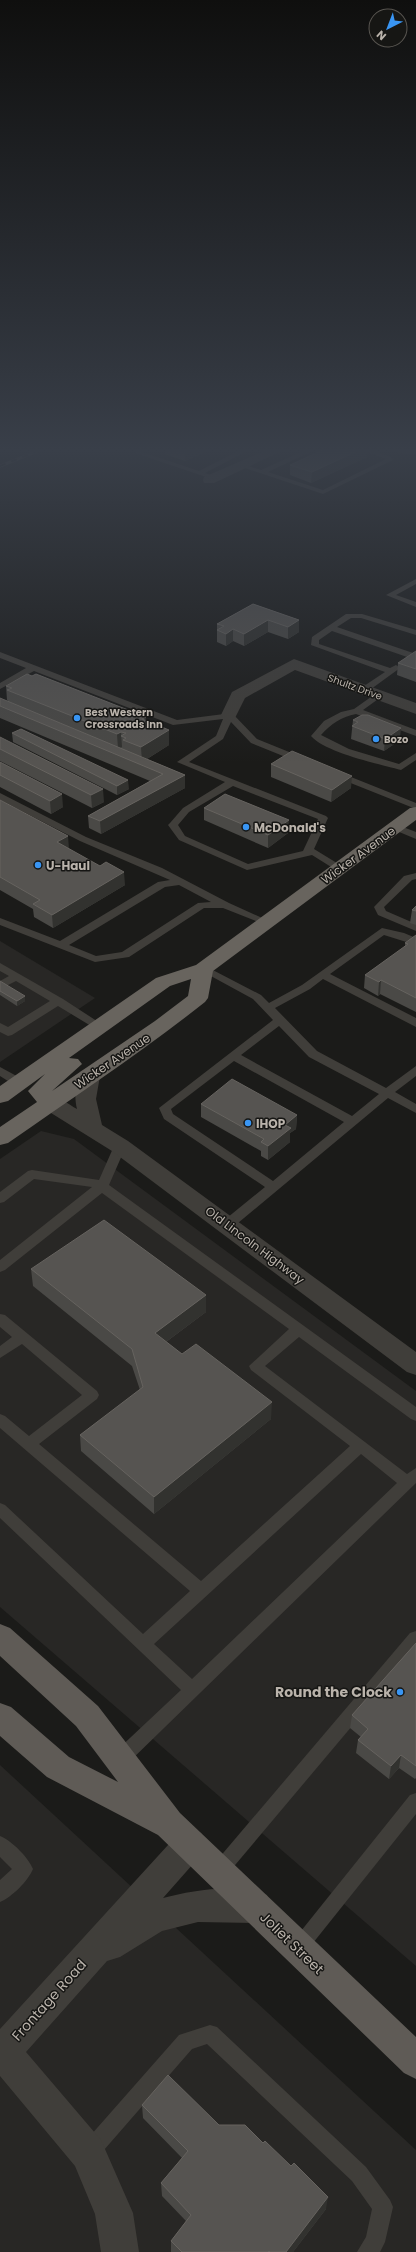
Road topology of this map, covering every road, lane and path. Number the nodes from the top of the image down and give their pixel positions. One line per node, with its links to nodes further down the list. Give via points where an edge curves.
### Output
1 (416, 581): 2 (lane, via 390,595)
2 (416, 605)
3 (331, 628): 4 (lane, via 349,616 362,616); 6 (lane); 8 (lane, via 315,639 315,645)
4 (416, 633)
5 (0, 655): 7 (lane)
6 (415, 655): 8 (lane)
7 (33, 668): 9 (lane); 11 (lane)
8 (392, 671): 10 (lane)
9 (0, 686)
10 (371, 693): 12 (street, Shultz Drive); 13 (lane); 15 (street, Shultz Drive, via 294,664 238,695)
11 (124, 703): 14 (lane); 16 (lane)
12 (416, 710)
13 (357, 711): 18 (lane); 19 (lane, via 344,714 327,723 316,736 373,760 401,767)
14 (123, 714)
15 (229, 715): 16 (lane, via 176,723); 20 (lane, via 254,741); 22 (lane, via 220,737 182,762)
16 (162, 717): 17 (lane)
17 (140, 720)
18 (416, 733)
19 (416, 756)
20 (312, 765)
21 (326, 770): 24 (lane)
22 (232, 782): 28 (lane, via 324,818); 28 (lane, via 186,810 173,824 182,838 247,867)
23 (0, 796): 31 (lane, via 83,839)
24 (416, 806)
25 (416, 812): 26 (highway, Wicker Avenue)
26 (395, 828): 27 (lane); 29 (highway, Wicker Avenue)
27 (416, 836)
28 (308, 852): 29 (lane, via 309,855 318,856)
29 (340, 868): 34 (highway, Wicker Avenue)
30 (413, 878): 35 (lane, via 379,907 382,913)
31 (181, 882): 32 (lane); 37 (lane, via 162,884)
32 (225, 905): 34 (lane); 37 (lane, via 202,904 125,955 95,959)
33 (0, 921): 37 (lane)
34 (266, 922): 39 (highway, Wicker Avenue)
35 (416, 928)
36 (416, 942): 40 (lane, via 382,931)
37 (60, 946)
38 (0, 966): 41 (lane)
39 (203, 969): 44 (lane, via 257,997); 47 (highway, Wicker Avenue, via 164,982); 52 (highway, Wicker Avenue, via 198,998)
40 (323, 975): 44 (lane); 46 (lane)
41 (16, 976): 42 (lane); 43 (lane)
42 (0, 986)
43 (59, 1000): 47 (lane); 48 (lane)
44 (267, 1008): 45 (lane)
45 (279, 1020): 49 (lane); 54 (lane, via 313,1054)
46 (416, 1024)
47 (100, 1027): 53 (highway, Wicker Avenue); 56 (highway, via 105,1039 52,1078 39,1091)
48 (3, 1032)
49 (234, 1056): 58 (lane); 63 (lane, via 165,1108 168,1116)
50 (416, 1070): 54 (lane)
51 (0, 1071): 53 (lane)
52 (89, 1076): 56 (highway, Wicker Avenue); 59 (street, via 85,1100)
53 (20, 1084): 55 (highway, Wicker Avenue)
54 (387, 1093): 57 (lane); 58 (lane)
55 (0, 1096)
56 (51, 1103): 59 (street, Old Lincoln Highway); 60 (highway, Wicker Avenue)
57 (416, 1109)
58 (352, 1121): 63 (lane)
59 (92, 1128): 61 (street, Old Lincoln Highway)
60 (0, 1138)
61 (120, 1146): 62 (lane); 65 (street, Old Lincoln Highway)
62 (102, 1186): 64 (lane, via 32,1174); 66 (lane); 68 (lane)
63 (273, 1187): 65 (lane)
64 (0, 1199)
65 (227, 1225): 71 (street, Old Lincoln Highway)
66 (0, 1268)
67 (0, 1318): 69 (lane)
68 (298, 1330): 72 (lane); 75 (lane, via 256,1366)
69 (22, 1337): 70 (lane); 74 (lane, via 92,1395)
70 (0, 1353)
71 (416, 1365)
72 (416, 1415)
73 (0, 1420): 74 (lane)
74 (30, 1444): 78 (lane)
75 (360, 1446): 76 (lane); 78 (lane)
76 (411, 1478): 82 (lane)
77 (0, 1509): 81 (lane)
78 (201, 1591): 81 (lane)
79 (0, 1637): 84 (main road, via 87,1716)
80 (416, 1638): 88 (lane)
81 (143, 1644): 82 (lane)
82 (192, 1690): 84 (lane)
83 (0, 1717): 86 (main road, via 58,1767)
84 (120, 1759): 86 (main road)
85 (416, 1801): 91 (lane)
86 (179, 1834): 88 (main road, Joliet Street); 92 (street, Frontage Road)
87 (0, 1845): 89 (lane, via 24,1869)
88 (219, 1872): 90 (main road, Joliet Street)
89 (0, 1893)
90 (255, 1907): 91 (main road, Joliet Street); 92 (street, via 198,1906 156,1916)
91 (298, 1948): 94 (main road, Joliet Street)
92 (88, 1957): 93 (street, Frontage Road)
93 (1, 2052): 95 (street, Frontage Road)
94 (416, 2062)
95 (88, 2153): 96 (street, Frontage Road, via 114,2213); 97 (lane, via 186,2042 210,2034 359,2174 383,2207 375,2242)
96 (120, 2252)
97 (367, 2252)

